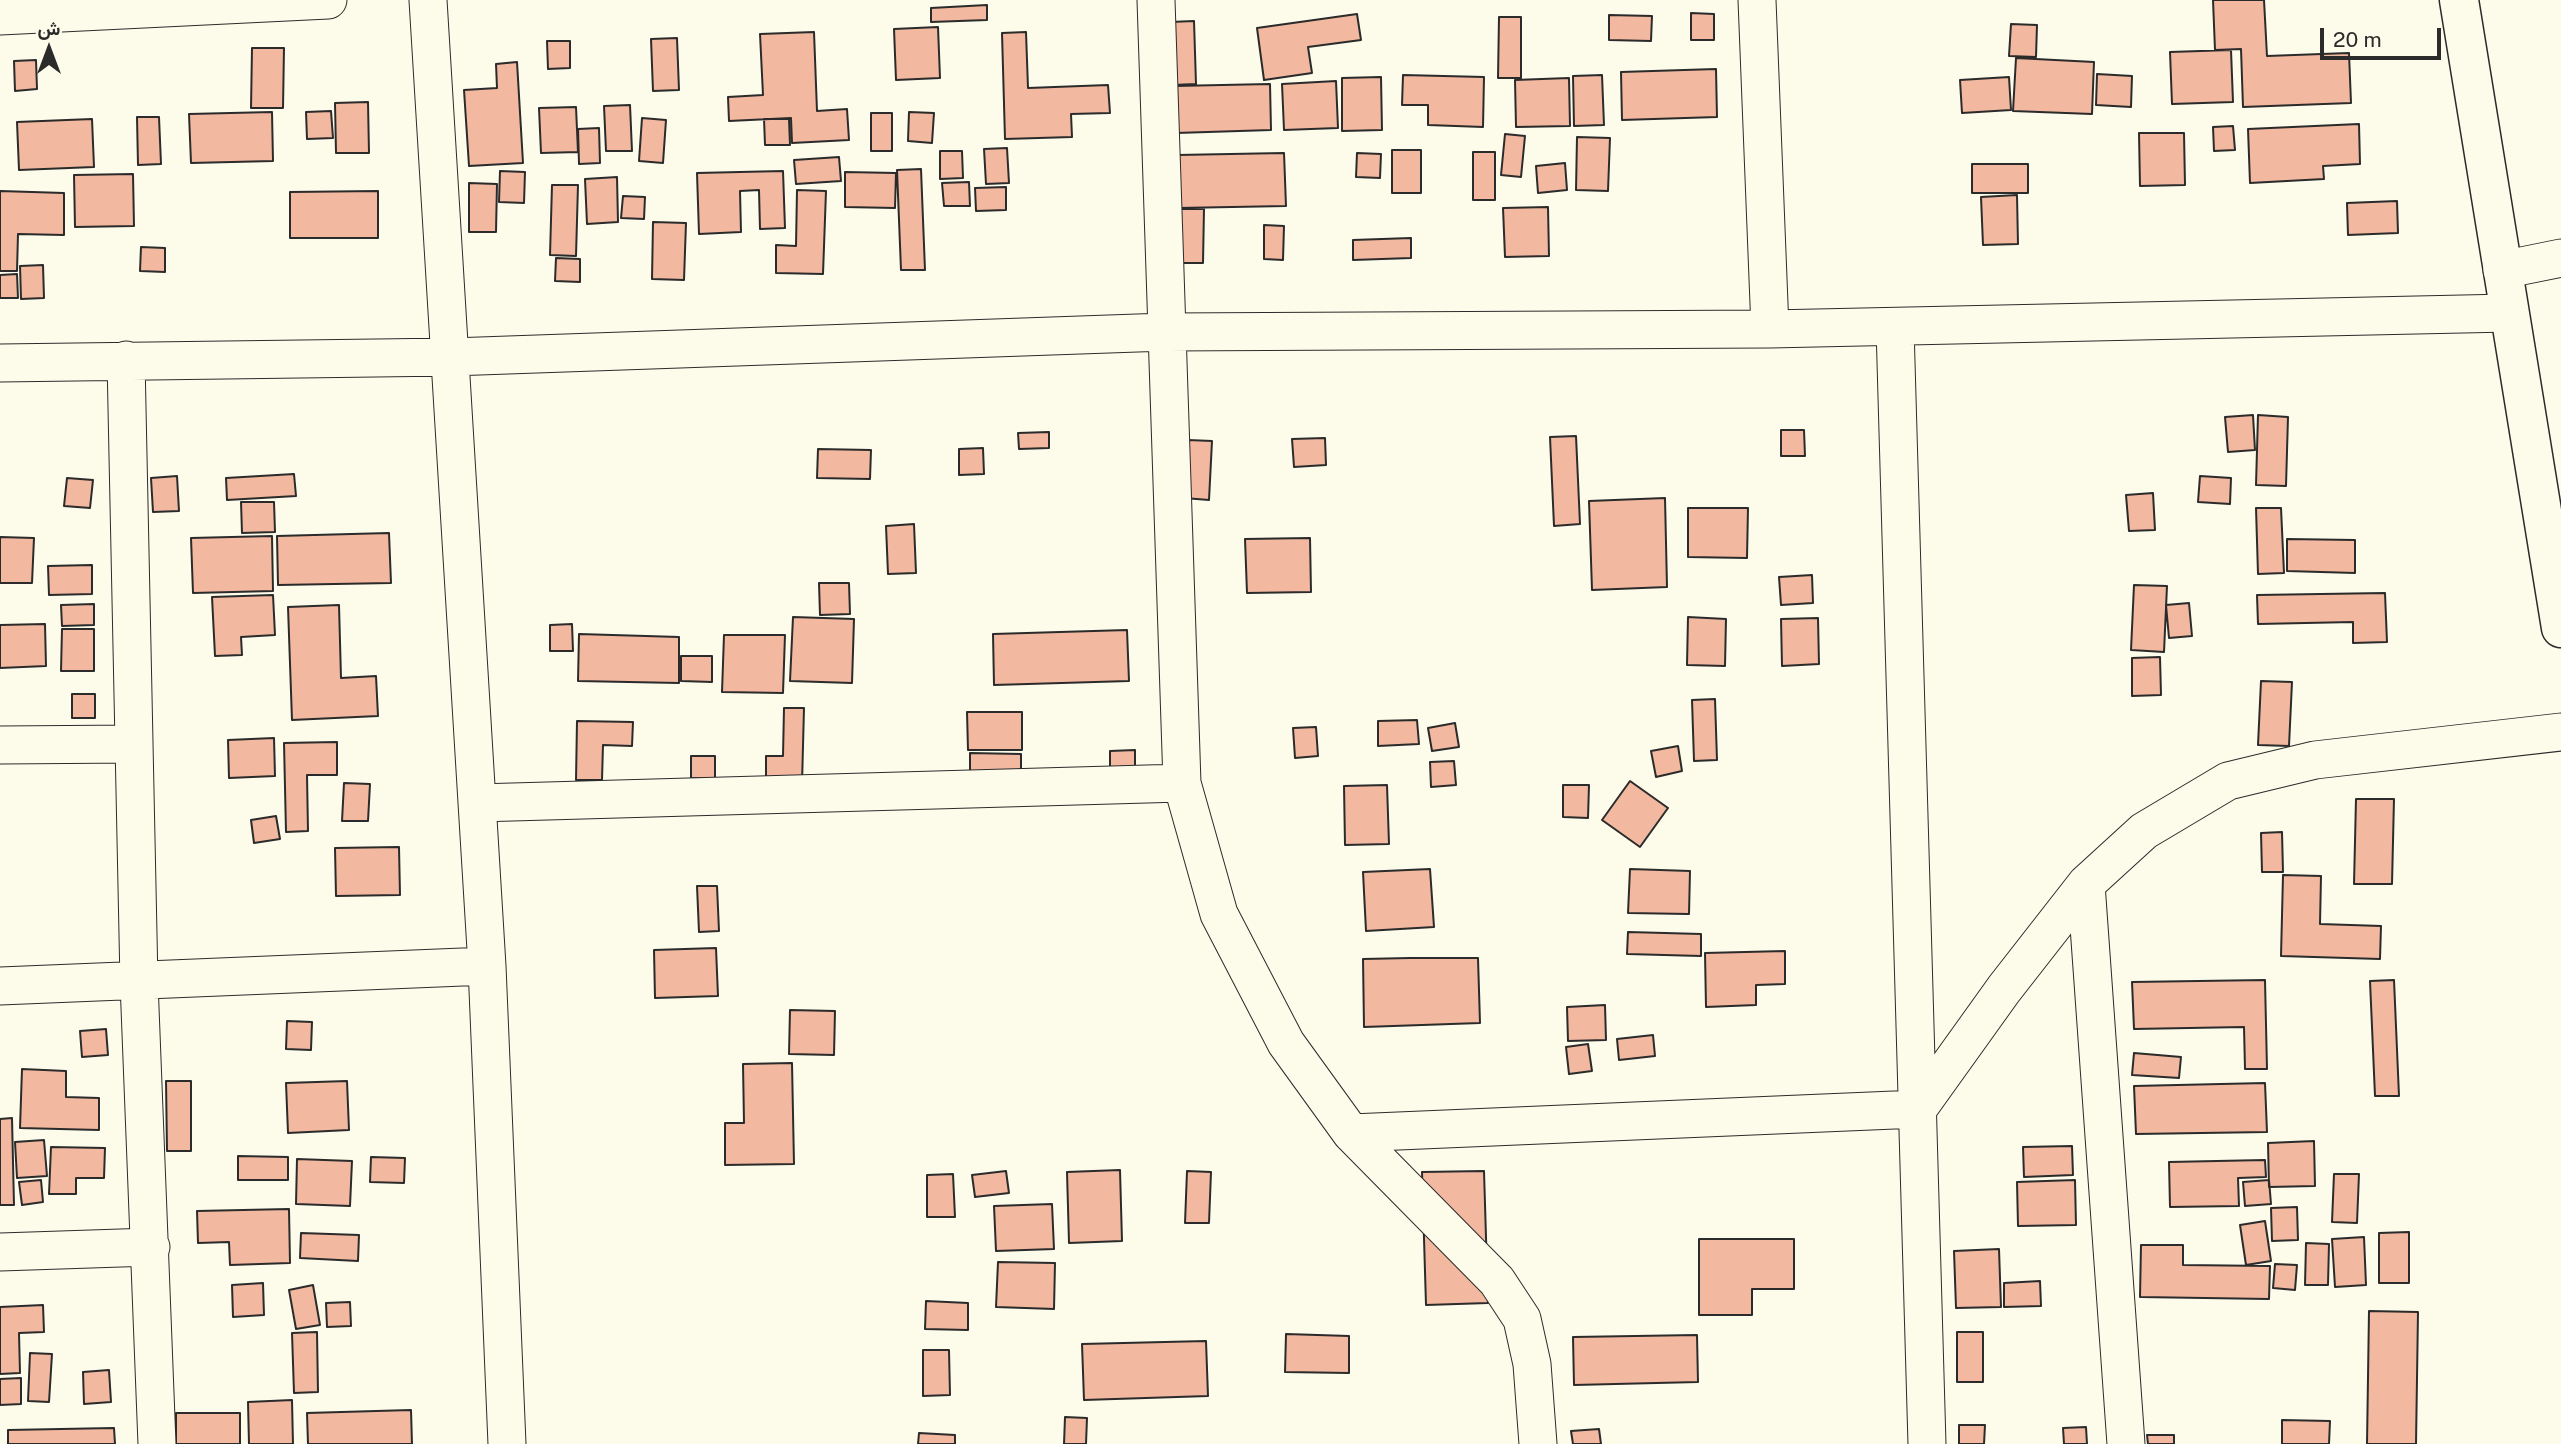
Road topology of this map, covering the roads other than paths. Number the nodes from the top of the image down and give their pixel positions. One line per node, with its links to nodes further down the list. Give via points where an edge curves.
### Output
1 (328, 0): 6 (street)
2 (428, 0): 13 (street)
3 (1156, 0): 12 (street)
4 (1757, 0): 11 (street)
5 (2459, 0): 8 (main road)
6 (0, 16)
7 (2561, 258): 8 (street)
8 (2502, 270): 9 (main road)
9 (2509, 313): 10 (street); 16 (main road)
10 (1895, 327): 11 (street); 26 (street)
11 (1770, 330): 12 (street)
12 (1166, 332): 13 (street); 20 (street)
13 (451, 357): 14 (street); 21 (street)
14 (125, 360): 15 (street); 18 (street)
15 (0, 363)
16 (2559, 607)
17 (2561, 732): 22 (street, via 2315,760 2228,781 2144,831)
18 (134, 744): 19 (street); 24 (street)
19 (0, 745)
20 (1182, 783): 21 (street); 27 (street, via 1219,914 1286,1043)
21 (477, 803): 23 (street)
22 (2086, 884): 26 (street); 34 (street)
23 (487, 966): 24 (street); 31 (street)
24 (139, 982): 25 (street); 28 (street)
25 (0, 986)
26 (1917, 1109): 27 (street); 33 (street)
27 (1351, 1133): 32 (street, via 1497,1281 1522,1318 1532,1364)
28 (151, 1247): 29 (street); 30 (street)
29 (0, 1252)
30 (157, 1444)
31 (507, 1444)
32 (1538, 1444)
33 (1927, 1444)
34 (2126, 1444)

